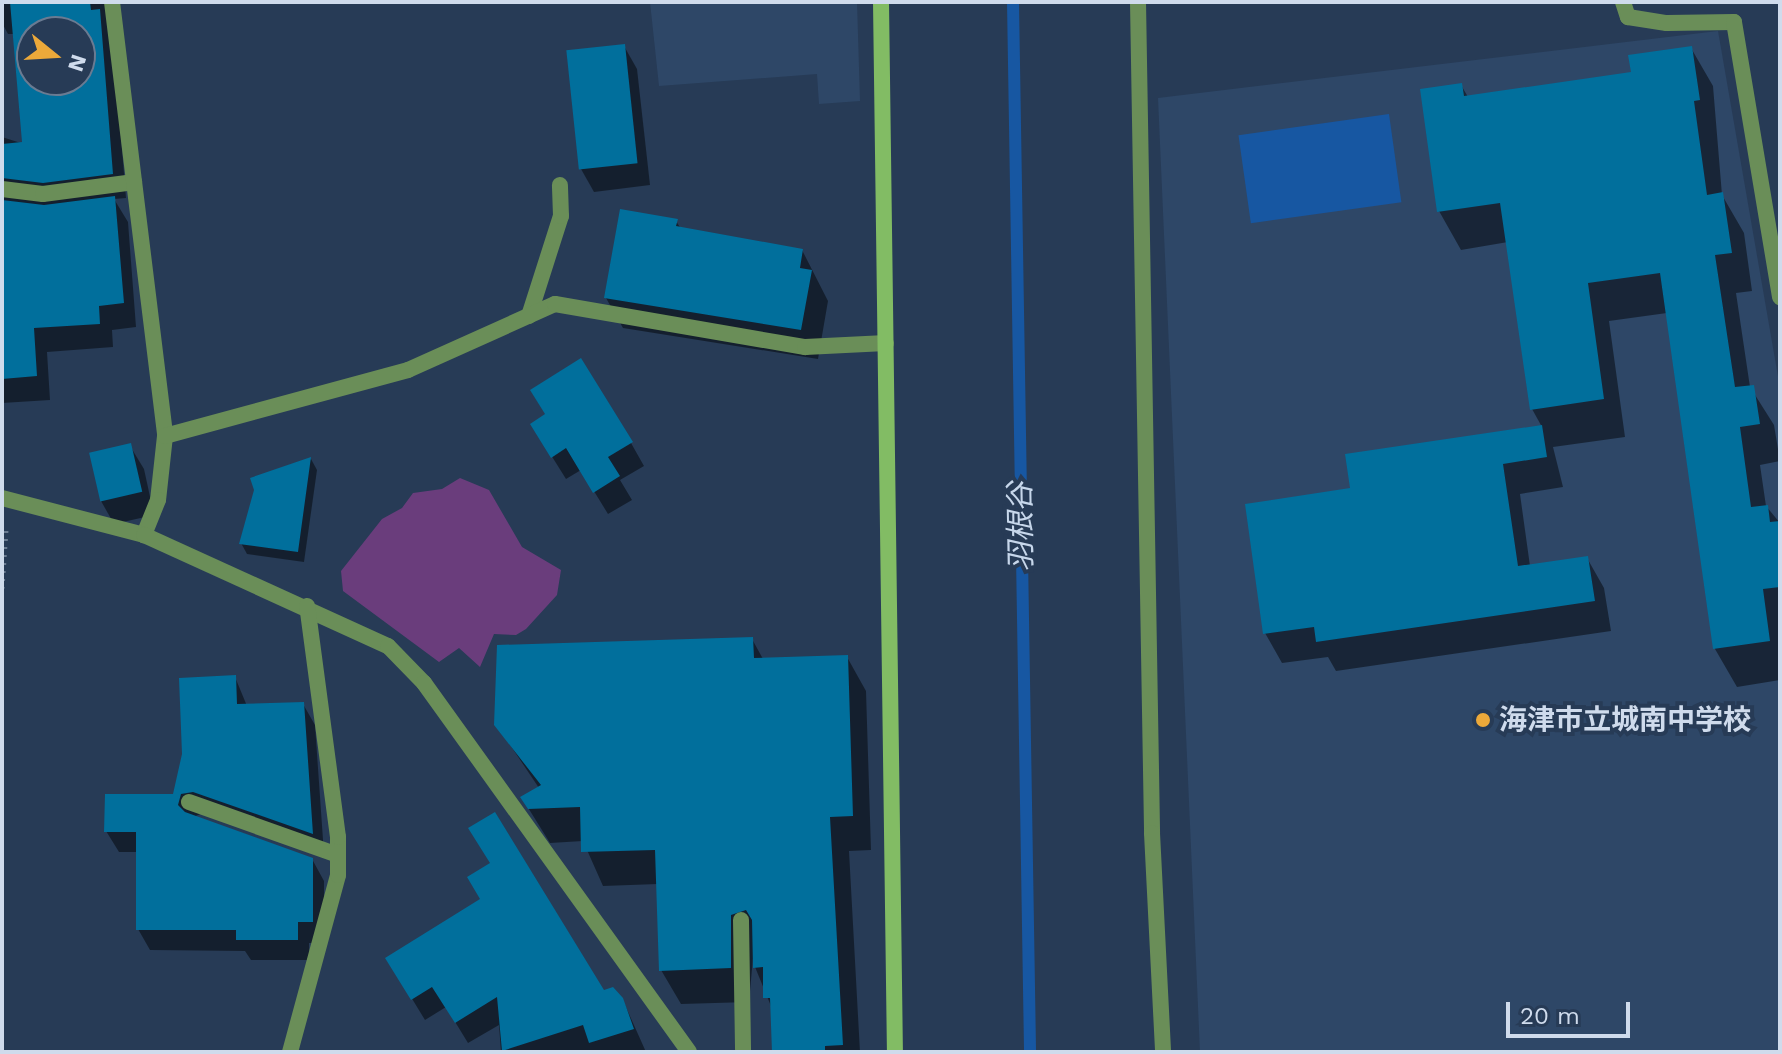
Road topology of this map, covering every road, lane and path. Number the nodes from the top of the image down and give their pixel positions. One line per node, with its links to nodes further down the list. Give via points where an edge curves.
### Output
1 (112, 2): 5 (street)
2 (881, 2): 10 (street)
3 (1138, 2): 23 (street, via 1152,833)
4 (1623, 2): 8 (street, via 1628,17 1667,23 1734,22)
5 (134, 182): 7 (street, via 43,194); 11 (street)
6 (560, 185): 9 (street, via 561,216)
7 (2, 189)
8 (1780, 297)
9 (529, 316): 10 (street, via 555,304 805,347); 11 (street, via 408,370)
10 (886, 343): 22 (street)
11 (165, 436): 13 (street, via 158,500)
12 (4, 498): 13 (street); 14 (path)
13 (144, 535): 15 (street)
14 (2, 588)
15 (307, 606): 17 (street); 20 (street, via 388,646 424,683)
16 (189, 802): 17 (street)
17 (338, 855): 19 (street, via 329,919)
18 (741, 920): 21 (street)
19 (290, 1052)
20 (689, 1052)
21 (743, 1052)
22 (895, 1052)
23 (1163, 1052)

